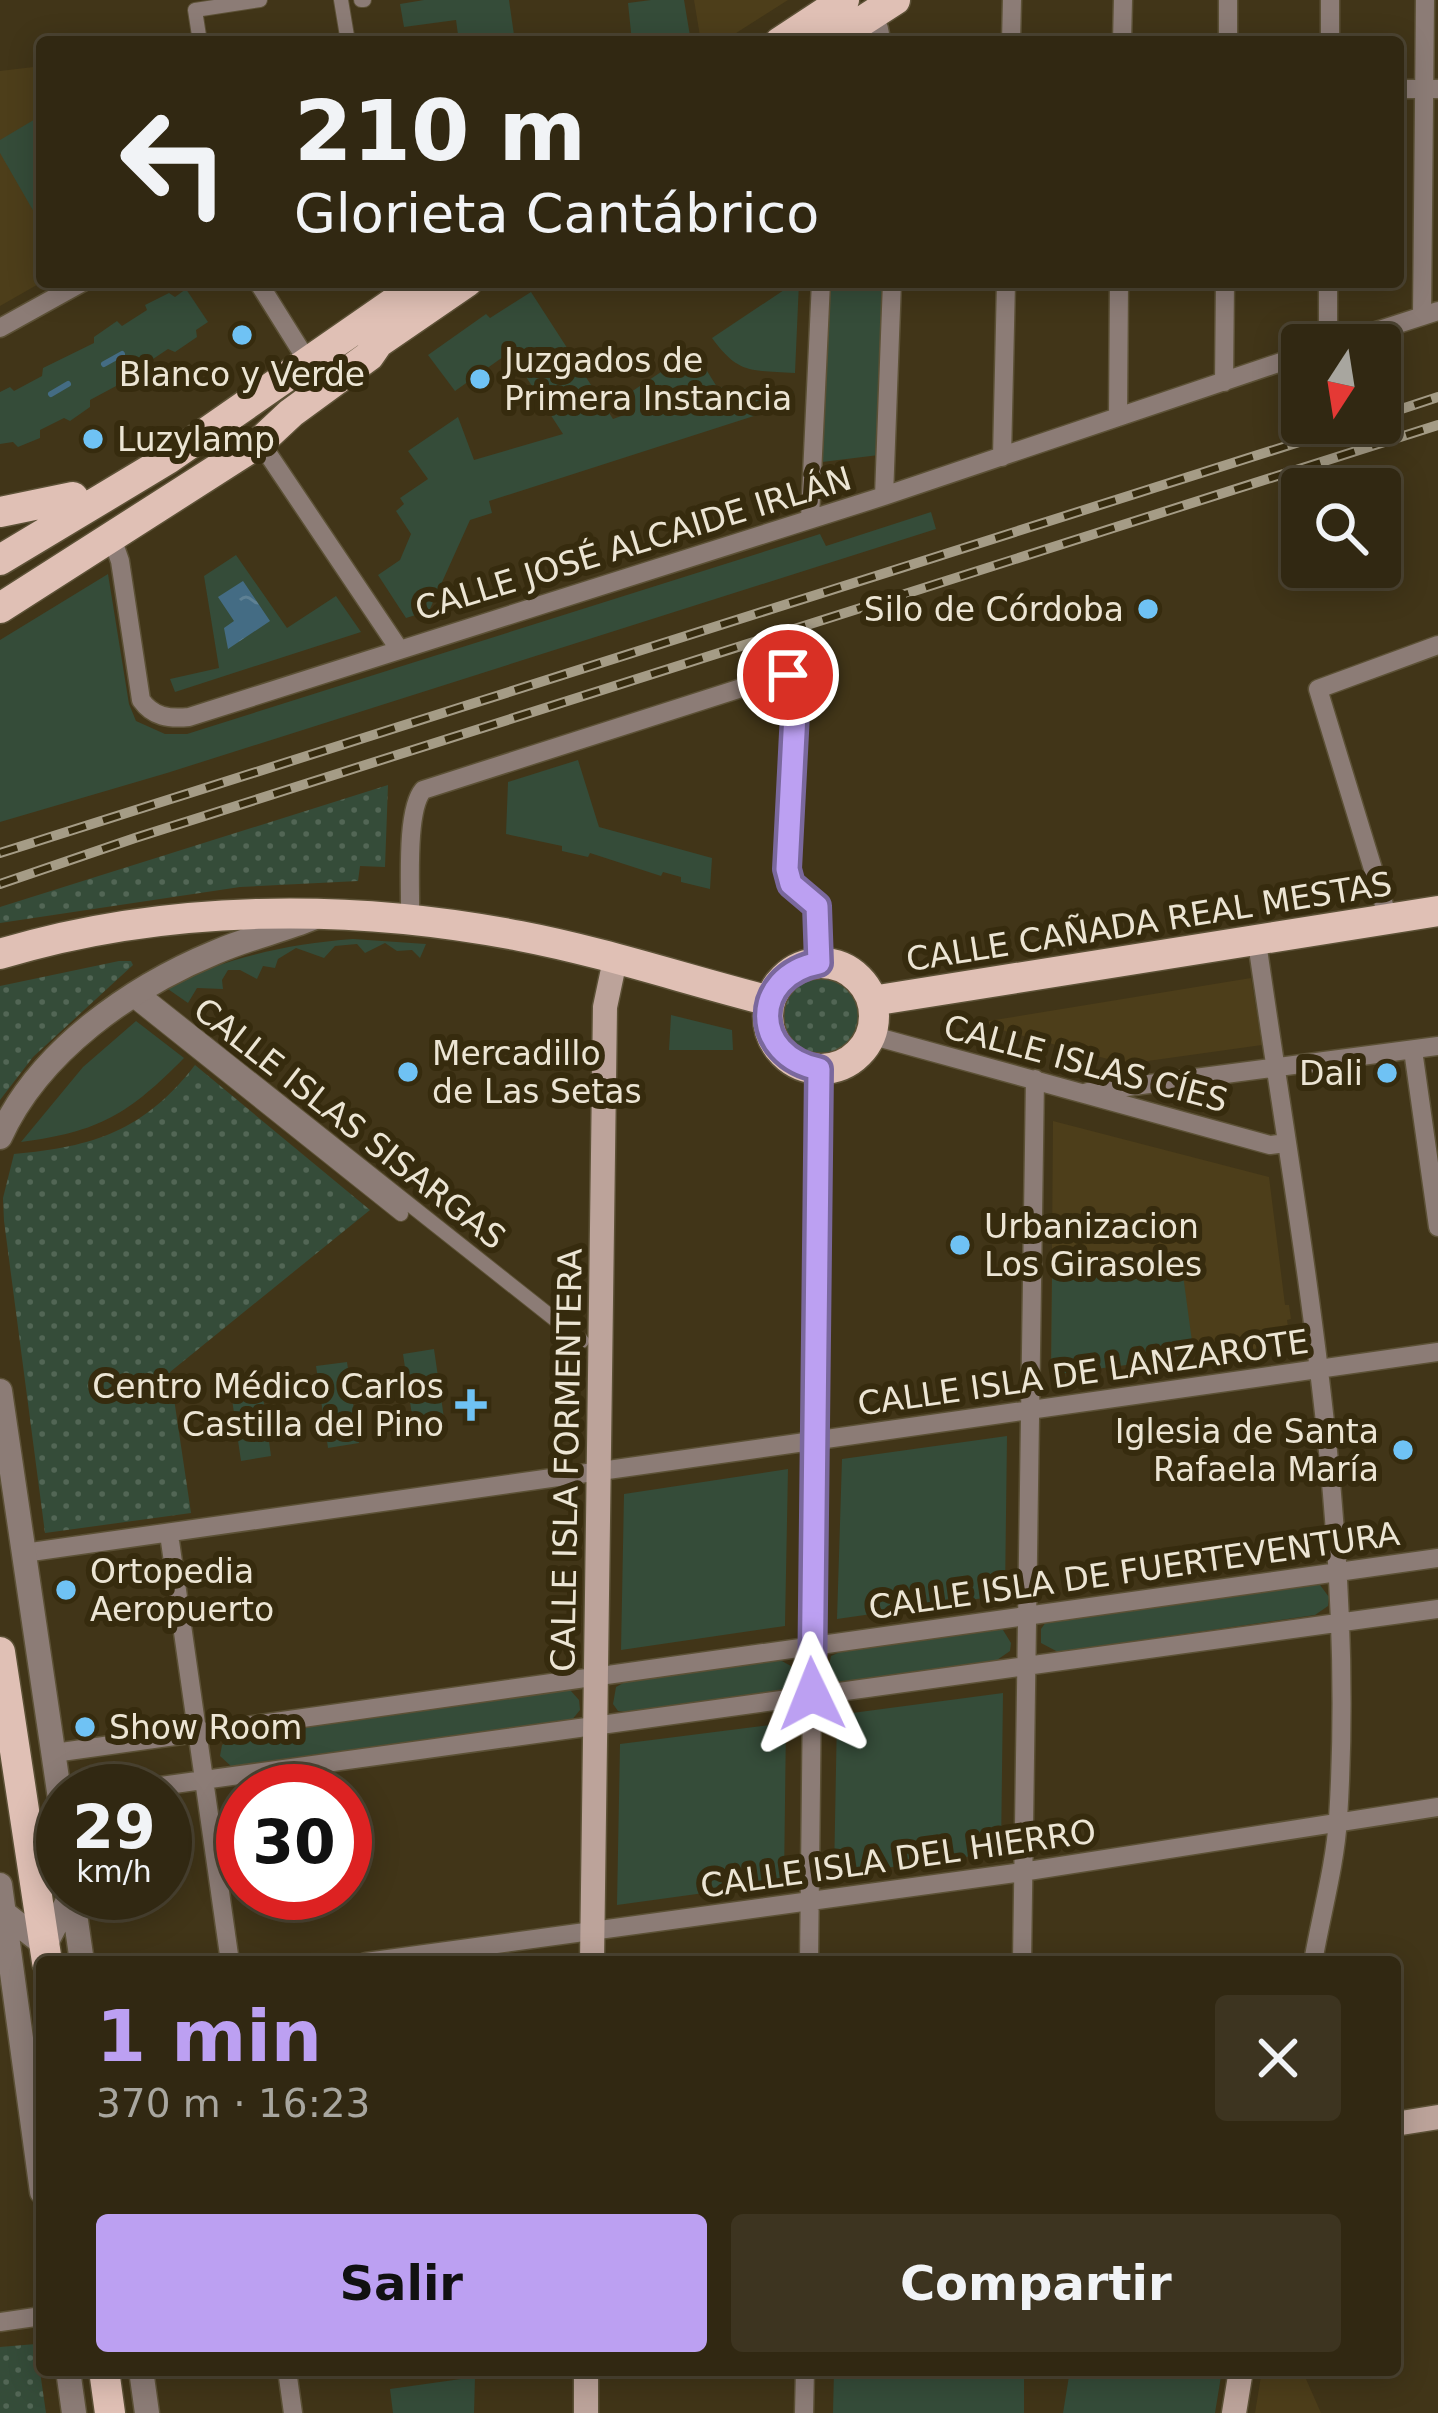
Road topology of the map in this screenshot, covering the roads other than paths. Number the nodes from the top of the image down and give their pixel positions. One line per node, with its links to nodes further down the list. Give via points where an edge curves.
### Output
1 (260, 0): 9 (street, via 195,10)
2 (341, 0): 10 (street)
3 (1012, 0): 13 (street)
4 (1123, 0): 14 (street)
5 (1228, 0): 15 (street)
6 (1330, 0): 16 (street)
7 (1425, 0): 17 (street)
8 (865, 13): 11 (main road); 12 (main road)
9 (199, 36)
10 (347, 36)
11 (798, 36)
12 (837, 36)
13 (1011, 36)
14 (1122, 36)
15 (1228, 36)
16 (1330, 36)
17 (1431, 89): 28 (street)
18 (72, 288): 31 (street)
19 (262, 288): 33 (street)
20 (417, 288): 32 (main road)
21 (456, 288): 32 (main road)
22 (821, 288): 42 (street)
23 (892, 288): 40 (street)
24 (1006, 288): 38 (street)
25 (1119, 288): 36 (street)
26 (1225, 288): 35 (street)
27 (1328, 288): 29 (street)
28 (1430, 313): 30 (street)
29 (1329, 324)
30 (1396, 324)
31 (0, 328)
32 (368, 335): 33 (main road, via 351,324); 37 (main road, via 369,356); 45 (main road, via 347,338); 46 (main road, via 364,348 91,529)
33 (303, 354): 39 (main road)
34 (1281, 363): 35 (street, CALLE JOSÉ ALCAIDE IRLÁN)
35 (1224, 382): 36 (street, CALLE JOSÉ ALCAIDE IRLÁN)
36 (1118, 417): 38 (street, CALLE JOSÉ ALCAIDE IRLÁN)
37 (260, 442): 43 (main road); 49 (street)
38 (1002, 457): 40 (street, CALLE JOSÉ ALCAIDE IRLÁN)
39 (73, 496): 41 (main road); 44 (main road)
40 (884, 496): 42 (street, CALLE JOSÉ ALCAIDE IRLÁN)
41 (0, 512)
42 (810, 518): 49 (street, CALLE JOSÉ ALCAIDE IRLÁN)
43 (112, 538): 47 (main road); 49 (street, CALLE JOSÉ ALCAIDE IRLÁN, via 138,691 155,714 189,717)
44 (0, 540)
45 (0, 560)
46 (0, 579)
47 (0, 608)
48 (1438, 645): 52 (street, via 1318,689)
49 (399, 649)
50 (1438, 911): 52 (main road, CALLE CAÑADA REAL MESTAS)
51 (317, 916): 53 (main road); 55 (main road, via 185,919); 58 (street, via 214,952)
52 (1388, 918): 54 (main road, CALLE CAÑADA REAL MESTAS)
53 (410, 921): 56 (main road, via 522,936); 57 (street, via 414,816 423,790 785,674 796,694 788,877 817,906)
54 (1257, 942): 60 (main road, CALLE CAÑADA REAL MESTAS); 64 (street)
55 (0, 954)
56 (615, 960): 59 (main road); 78 (main road, CALLE ISLA FORMENTERA, via 605,1006)
57 (819, 963): 59 (main road, via 788,974); 60 (main road, via 852,973)
58 (135, 994): 68 (street, via 48,1069); 70 (street, CALLE ISLAS SISARGAS); 72 (street, CALLE ISLAS SISARGAS)
59 (770, 1001): 65 (main road, via 777,1047)
60 (872, 1001): 61 (main road)
61 (870, 1035): 65 (main road, via 844,1064); 66 (street, CALLE ISLAS CÍES)
62 (1438, 1046): 63 (street)
63 (1413, 1050): 64 (street); 71 (street)
64 (1275, 1068): 67 (street); 69 (street)
65 (819, 1069): 77 (street)
66 (1035, 1079): 67 (street, CALLE ISLAS CÍES); 76 (street)
67 (1083, 1093): 69 (street, CALLE ISLAS CÍES)
68 (0, 1137)
69 (1286, 1143): 74 (street)
70 (401, 1214)
71 (1438, 1227)
72 (582, 1341)
73 (1438, 1352): 74 (street, CALLE ISLA DE LANZAROTE)
74 (1318, 1371): 76 (street, CALLE ISLA DE LANZAROTE); 82 (street)
75 (0, 1391): 80 (street)
76 (1030, 1411): 77 (street, CALLE ISLA DE LANZAROTE); 84 (street)
77 (815, 1439): 78 (street, CALLE ISLA DE LANZAROTE); 86 (street)
78 (598, 1474): 79 (street, CALLE ISLA DE LANZAROTE); 90 (main road, CALLE ISLA FORMENTERA)
79 (169, 1534): 80 (street, CALLE ISLA DE LANZAROTE); 93 (street)
80 (24, 1553): 89 (street)
81 (1438, 1558): 82 (street, CALLE ISLA DE FUERTEVENTURA)
82 (1340, 1571): 84 (street, CALLE ISLA DE FUERTEVENTURA); 85 (street)
83 (1438, 1609): 85 (street)
84 (1029, 1615): 86 (street, CALLE ISLA DE FUERTEVENTURA); 88 (street)
85 (1343, 1622): 88 (street); 99 (street)
86 (810, 1646): 90 (street, CALLE ISLA DE FUERTEVENTURA); 91 (street)
87 (0, 1648): 89 (street); 107 (main road)
88 (1026, 1664): 91 (street); 100 (street)
89 (43, 1677): 94 (street)
90 (596, 1677): 92 (main road, CALLE ISLA FORMENTERA); 93 (street, CALLE ISLA DE FUERTEVENTURA)
91 (812, 1694): 92 (street); 102 (street)
92 (596, 1726): 96 (street); 106 (main road, CALLE ISLA FORMENTERA)
93 (197, 1733): 94 (street, CALLE ISLA DE FUERTEVENTURA); 96 (street)
94 (54, 1753): 95 (street)
95 (56, 1764)
96 (204, 1780): 97 (street); 109 (street)
97 (192, 1782)
98 (1438, 1808): 99 (street, CALLE ISLA DEL HIERRO)
99 (1338, 1823): 100 (street, CALLE ISLA DEL HIERRO); 114 (street)
100 (1022, 1872): 102 (street, CALLE ISLA DEL HIERRO); 113 (street)
101 (0, 1885): 103 (street)
102 (809, 1902): 106 (street, CALLE ISLA DEL HIERRO); 112 (street)
103 (4, 1913): 107 (street); 115 (street)
104 (60, 1920): 107 (street)
105 (76, 1920): 108 (street)
106 (592, 1931): 110 (street, CALLE ISLA DEL HIERRO); 111 (main road, CALLE ISLA FORMENTERA)
107 (46, 1953)
108 (81, 1956)
109 (229, 1956)
110 (410, 1956)
111 (592, 1956)
112 (809, 1956)
113 (1022, 1956)
114 (1314, 1956)
115 (8, 2014): 118 (street)
116 (1438, 2117): 117 (main road)
117 (1401, 2123)
118 (36, 2161)
119 (36, 2317): 120 (street)
120 (0, 2322)
121 (69, 2376): 128 (street)
122 (105, 2376): 129 (main road)
123 (142, 2376): 130 (street)
124 (288, 2376): 131 (street)
125 (586, 2376): 132 (main road)
126 (805, 2376): 133 (street)
127 (1240, 2376): 134 (main road)
128 (74, 2413)
129 (110, 2413)
130 (147, 2413)
131 (293, 2413)
132 (586, 2413)
133 (804, 2413)
134 (1234, 2413)

